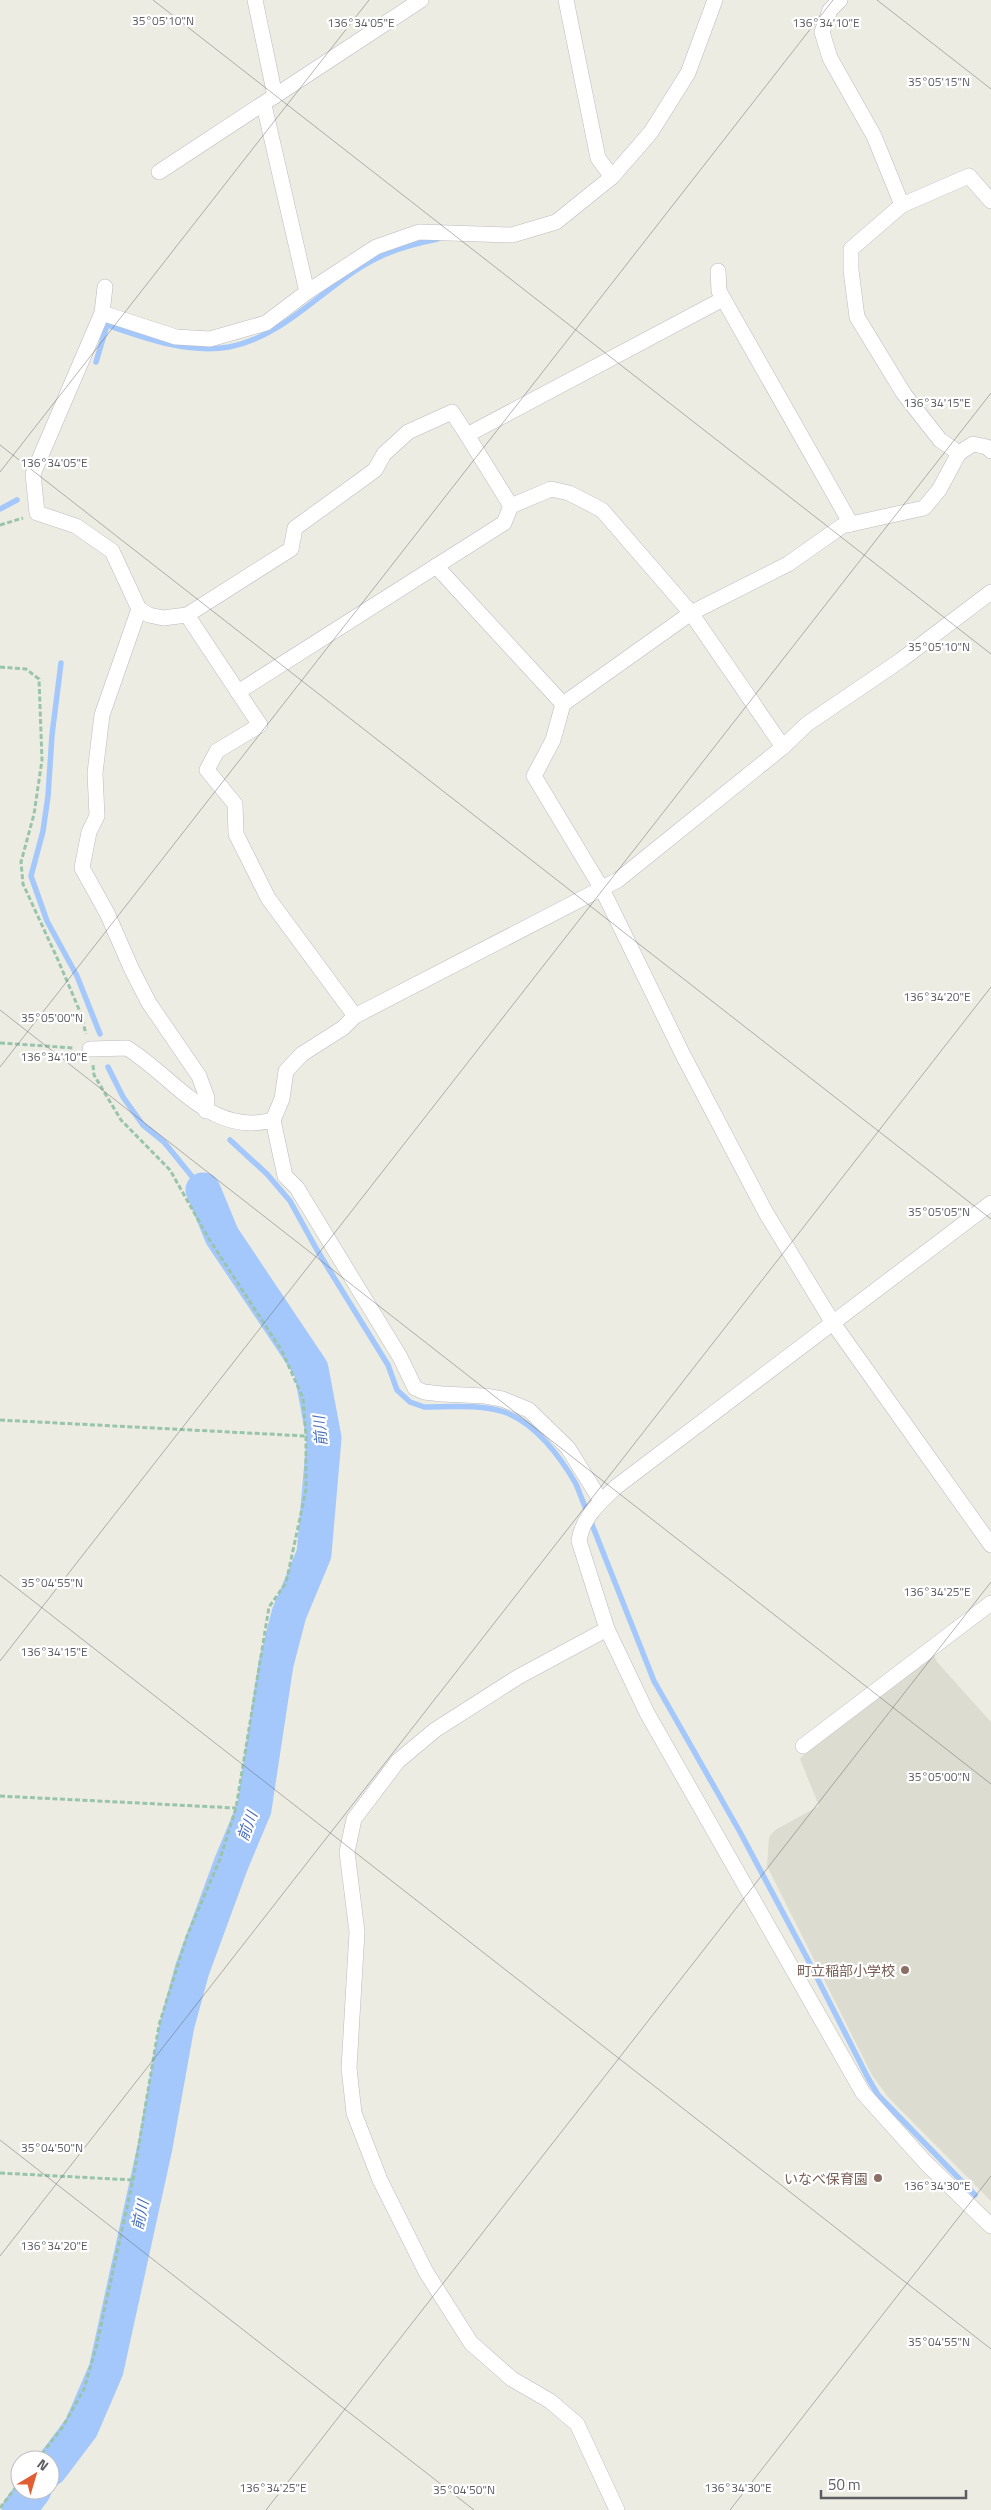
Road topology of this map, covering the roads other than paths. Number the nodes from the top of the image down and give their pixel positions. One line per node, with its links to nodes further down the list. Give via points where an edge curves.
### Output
1 (255, 0): 6 (street)
2 (421, 0): 6 (street)
3 (566, 0): 8 (street, via 598,158)
4 (715, 0): 8 (street, via 688,73 651,132)
5 (840, 0): 10 (street, via 830,10 822,32 830,58 874,136)
6 (270, 101): 7 (street); 13 (street)
7 (159, 172)
8 (612, 177): 13 (street, via 556,222 512,235 419,232 376,247)
9 (991, 201): 10 (street, via 969,176)
10 (902, 206): 18 (street, via 851,249 858,317 904,394 940,440)
11 (718, 271): 14 (street, via 719,291)
12 (105, 287): 15 (street)
13 (307, 292): 15 (street, via 266,322 210,339 176,337)
14 (723, 299): 16 (street); 20 (street)
15 (102, 313): 23 (street, via 33,474 37,513 76,526 112,551)
16 (467, 435): 19 (street); 25 (street, via 452,412 408,432 384,454 375,470 295,528 291,549)
17 (991, 451): 18 (street, via 973,444)
18 (959, 453): 20 (street, via 939,490 924,508)
19 (511, 506): 21 (street, via 504,523); 24 (street, via 551,489 569,493 602,510)
20 (851, 524): 24 (street, via 842,526 788,564)
21 (436, 566): 26 (street); 27 (street)
22 (991, 592): 28 (street, via 901,660 807,724)
23 (139, 609): 25 (street, via 163,618); 32 (street, via 102,715 95,773 96,816 89,832 82,868 149,1003 199,1076 206,1098)
24 (691, 613): 27 (street); 28 (street)
25 (187, 615): 26 (street)
26 (238, 692): 30 (street, via 260,725 217,751 207,770 235,804 236,834 268,898)
27 (563, 704): 29 (street, via 553,740 534,776)
28 (784, 747): 29 (street, via 618,880)
29 (602, 889): 30 (street); 35 (street, via 683,1055 766,1213)
30 (355, 1016): 33 (street, via 343,1028 302,1054 286,1071 282,1099)
31 (90, 1049): 32 (street, via 127,1048)
32 (206, 1111): 33 (street, via 245,1125)
33 (273, 1120): 36 (street, via 285,1176 297,1188 400,1357 415,1388 424,1392 502,1399 529,1410 568,1448)
34 (991, 1203): 35 (street)
35 (833, 1323): 36 (street); 37 (street)
36 (598, 1506): 39 (street, via 581,1526 579,1541)
37 (991, 1545)
38 (991, 1603): 40 (street)
39 (607, 1629): 41 (street, via 647,1713 863,2093 925,2162); 42 (street, via 518,1677 435,1730 398,1761 354,1819 347,1852 357,1932 348,2068 354,2113 380,2180 426,2272 471,2343 512,2379 550,2401 577,2424)
40 (803, 1746)
41 (991, 2226)
42 (617, 2510)

